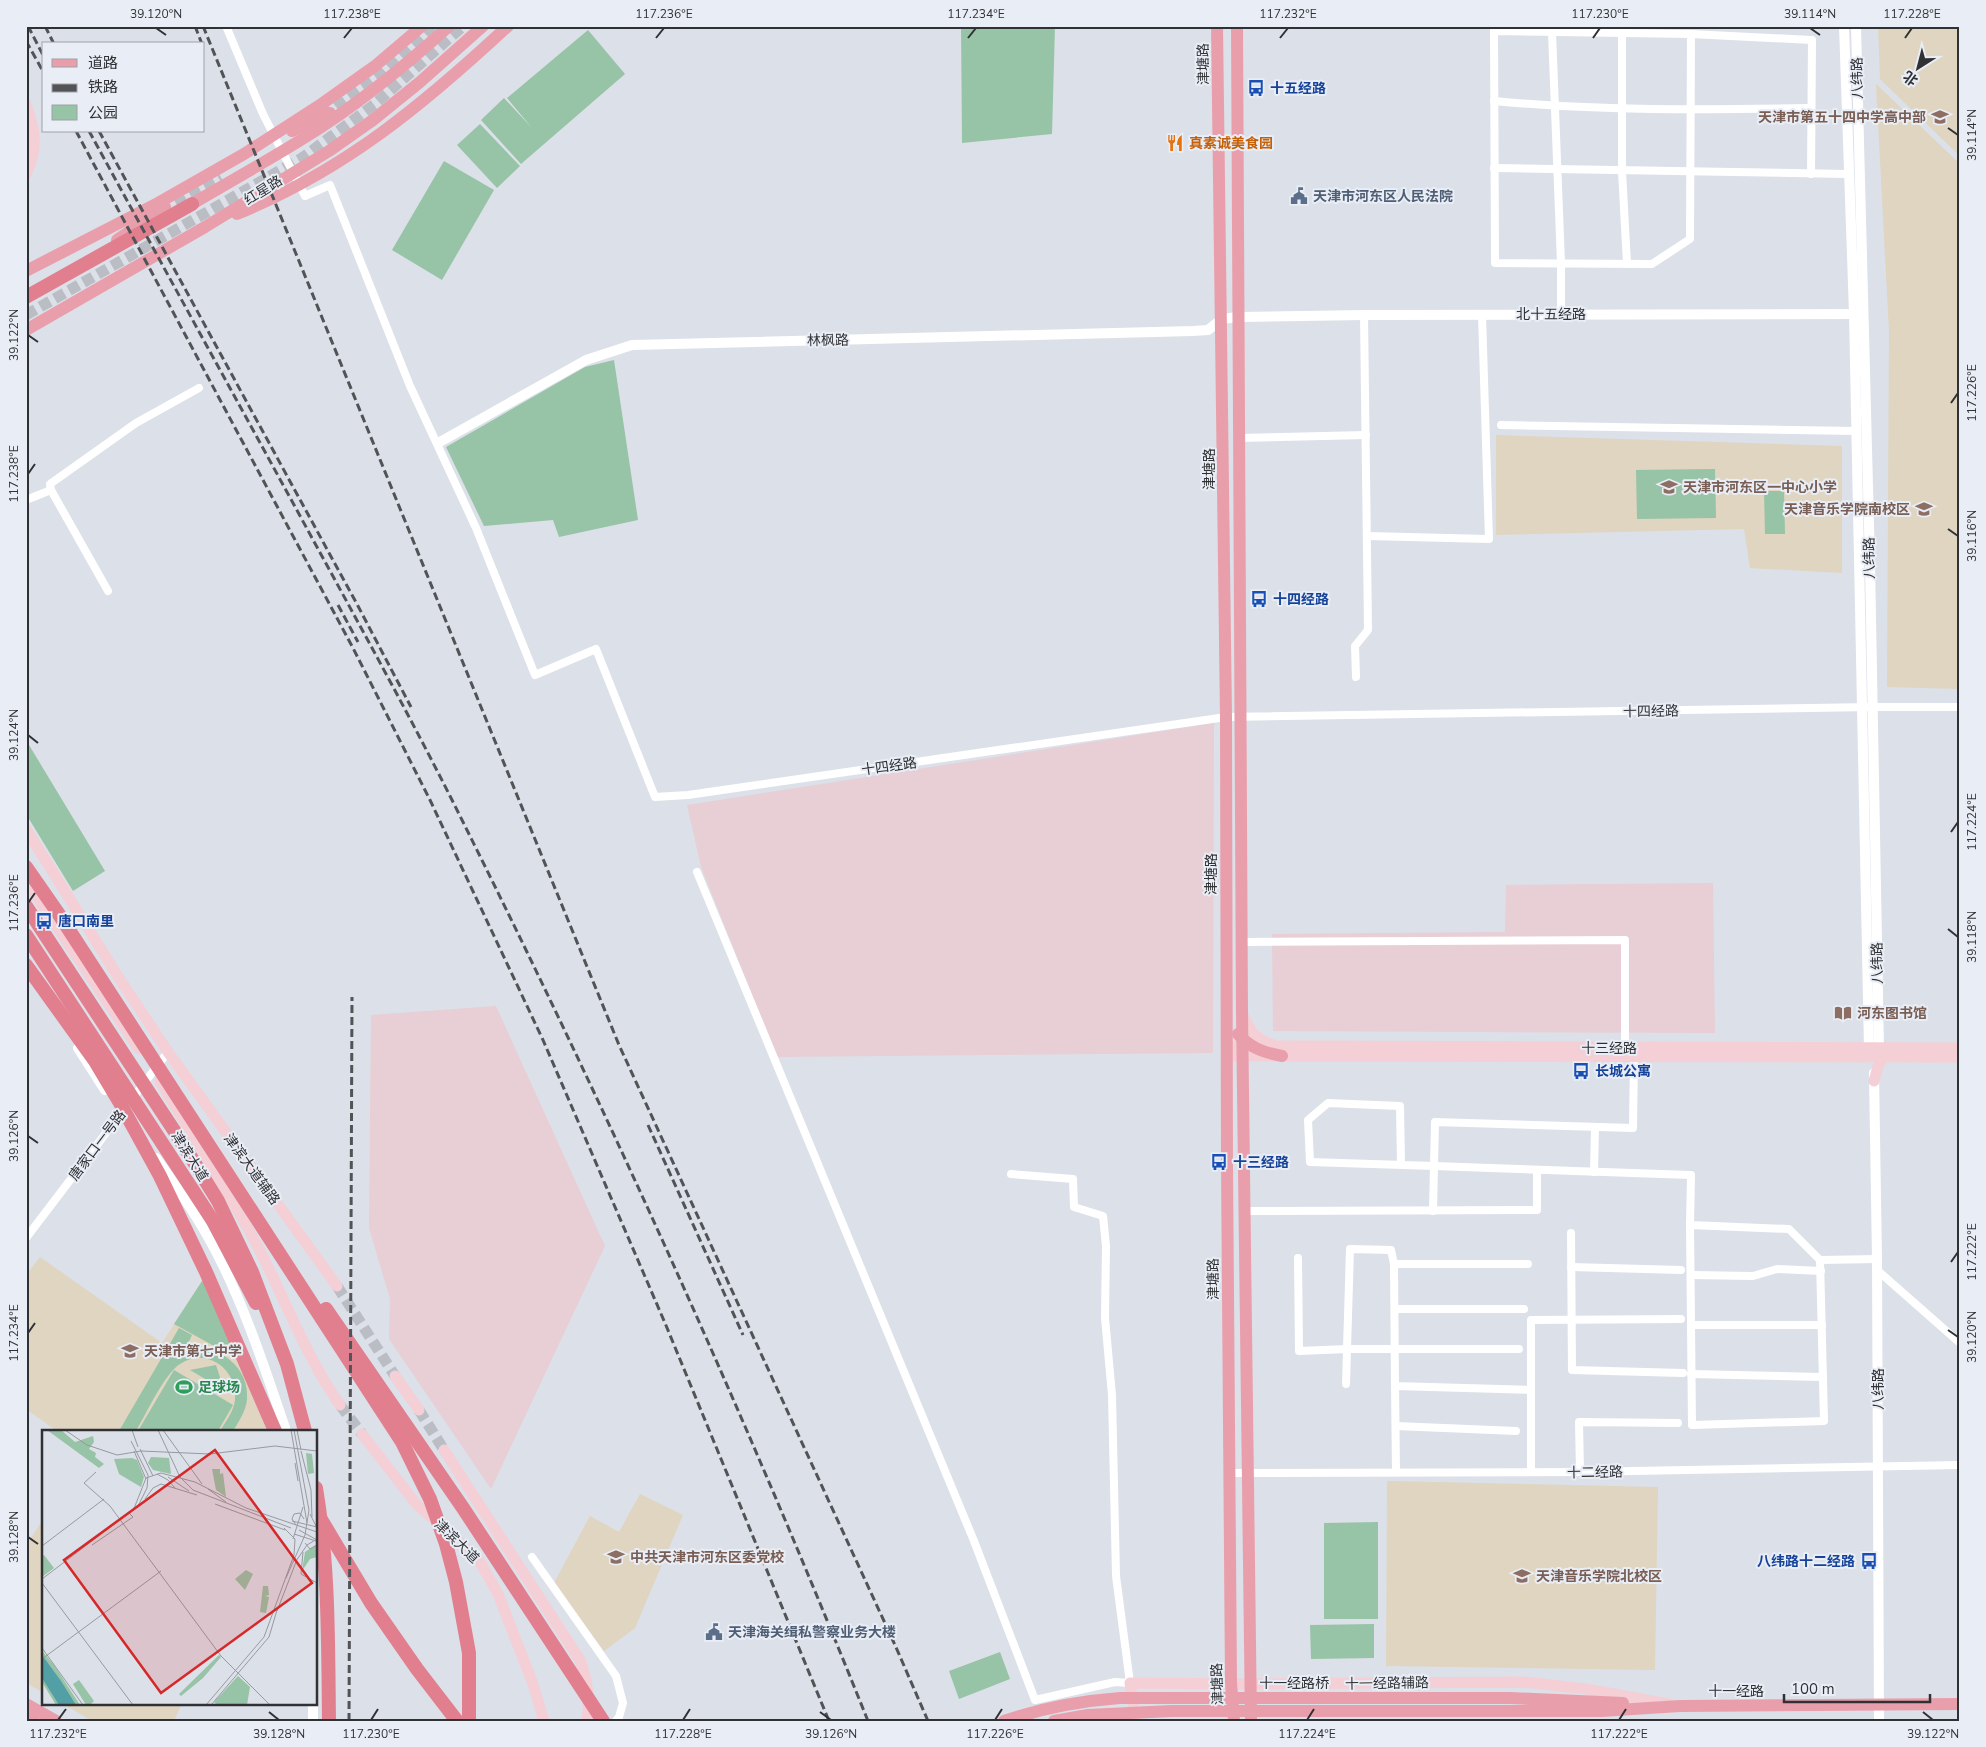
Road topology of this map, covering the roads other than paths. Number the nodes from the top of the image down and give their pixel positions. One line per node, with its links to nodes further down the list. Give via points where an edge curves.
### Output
1 (226, 26): 48 (street, via 263,114 306,196 330,185 410,386)
2 (422, 26): 20 (main road, via 375,66)
3 (449, 26): 13 (main road, 红星路)
4 (483, 26): 30 (main road, 红星路, via 374,120)
5 (508, 26): 30 (main road, via 444,86 375,138 294,188)
6 (1217, 26): 41 (main road, 津塘路)
7 (1237, 26): 40 (main road)
8 (1844, 26): 28 (street, 八纬路)
9 (1856, 26): 36 (street, 八纬路)
10 (1552, 32): 11 (street); 14 (street, via 1494,31); 16 (street)
11 (1622, 33): 12 (street); 17 (street)
12 (1690, 34): 18 (street, via 1812,40); 19 (street)
13 (364, 96): 20 (main road); 29 (main road, 红星路, via 304,138)
14 (1494, 101): 16 (street); 21 (street)
15 (26, 104): 25 (main road, via 34,127 35,149)
16 (1554, 107): 17 (street); 22 (street)
17 (1622, 108): 19 (street); 23 (street)
18 (1810, 108): 19 (street); 27 (street)
19 (1690, 110): 24 (street)
20 (244, 154): 26 (main road)
21 (1494, 168): 22 (street); 32 (street, via 1495,263)
22 (1556, 170): 23 (street); 32 (street)
23 (1622, 171): 24 (street); 33 (street)
24 (1690, 172): 27 (street); 33 (street, via 1690,239 1652,264)
25 (26, 174)
26 (211, 174): 31 (main road); 34 (main road)
27 (1811, 174): 28 (street)
28 (1849, 174): 36 (street, 八纬路)
29 (192, 204): 31 (highway, 红星路)
30 (205, 227): 42 (main road, 红星路)
31 (82, 264): 35 (highway, 红星路)
32 (1561, 264): 33 (street); 37 (street)
33 (1627, 264)
34 (26, 271)
35 (26, 298)
36 (1858, 313): 37 (street, 北十五经路); 45 (street, 八纬路); 54 (street, 八纬路)
37 (1562, 314): 39 (street, 北十五经路)
38 (1364, 315): 39 (street, 北十五经路); 40 (street, 北十五经路); 46 (street)
39 (1482, 315): 51 (street, via 1489,539)
40 (1238, 317): 41 (street, 林枫路); 47 (main road)
41 (1222, 319): 48 (street, 林枫路, via 1208,330 1194,331 632,345 586,360); 56 (main road, 津塘路)
42 (26, 330)
43 (199, 388): 49 (street, via 136,423 59,476 50,484)
44 (1501, 425): 45 (street)
45 (1856, 431): 54 (street, 八纬路)
46 (1366, 435): 47 (street); 51 (street)
47 (1239, 438): 57 (main road)
48 (438, 444): 56 (street, 十四经路, via 476,528 535,675 596,649 655,797 688,795)
49 (52, 490): 50 (street); 52 (street)
50 (26, 500)
51 (1367, 536): 53 (street, via 1368,630 1355,646)
52 (108, 591)
53 (1356, 678)
54 (1867, 707): 55 (street, 十四经路); 57 (street, 十四经路); 77 (street, 八纬路)
55 (1960, 707)
56 (1226, 717): 57 (street, 十四经路); 69 (main road, 津塘路)
57 (1241, 717): 66 (main road)
58 (26, 829): 76 (main road, 津滨大道辅路)
59 (26, 856): 64 (highway)
60 (26, 867): 64 (highway, 津滨大道)
61 (697, 872): 143 (street, via 970,1532 1034,1700)
62 (26, 880): 81 (main road)
63 (26, 906): 112 (highway, 津滨大道, via 218,1201 252,1272)
64 (58, 913): 90 (highway, 津滨大道)
65 (26, 935): 112 (highway, via 213,1221)
66 (1242, 942): 70 (main road); 72 (street, via 1625,940)
67 (26, 965): 127 (highway, via 95,1061 160,1176)
68 (26, 973): 83 (street)
69 (1227, 1012): 71 (main road); 74 (main road, 津塘路)
70 (1242, 1013): 71 (main road); 75 (main road, via 1255,1036)
71 (1245, 1046): 74 (main road); 75 (main road, via 1271,1054); 91 (main road)
72 (1625, 1048): 75 (main road, 十三经路); 77 (main road, 十三经路)
73 (1960, 1048): 77 (main road)
74 (1228, 1050): 136 (main road, 津塘路)
75 (1282, 1051): 78 (main road, 十三经路)
76 (168, 1052): 81 (street, 唐家口一号路); 105 (main road, 津滨大道辅路)
77 (1876, 1053): 79 (main road, 十三经路); 80 (main road, 十三经路); 82 (main road, via 1878,1066)
78 (1634, 1057): 80 (main road, 十三经路); 84 (street, via 1633,1128)
79 (1960, 1057)
80 (1846, 1058): 82 (main road, via 1864,1066)
81 (153, 1071): 83 (street, 唐家口一号路); 90 (main road)
82 (1874, 1081): 100 (street, 八纬路)
83 (122, 1112): 95 (street, 唐家口一号路); 128 (street, via 183,1196 212,1244 246,1321)
84 (1596, 1127): 86 (street, via 1435,1122); 88 (street)
85 (1401, 1165): 85 (street, via 1310,1162 1308,1120 1328,1103 1400,1106); 86 (street)
86 (1434, 1166): 87 (street); 92 (street)
87 (1537, 1170): 88 (street); 92 (street, via 1537,1210)
88 (1594, 1172): 93 (street, via 1691,1175)
89 (1011, 1174): 143 (street, via 1072,1179 1074,1207 1103,1216 1112,1395 1116,1576)
90 (238, 1198): 123 (main road, 津滨大道, via 307,1349); 158 (highway, via 393,1428 430,1499 446,1544 464,1618 469,1653); 161 (highway, via 372,1375)
91 (1244, 1211): 92 (street); 139 (main road)
92 (1433, 1211)
93 (1690, 1225): 97 (street, via 1789,1229); 104 (street)
94 (1571, 1233): 101 (street)
95 (26, 1238)
96 (1298, 1258): 115 (street, via 1299,1351)
97 (1820, 1260): 100 (street); 103 (street)
98 (1394, 1264): 99 (street); 106 (street); 115 (street, via 1391,1250 1350,1249)
99 (1528, 1264)
100 (1877, 1264): 113 (street); 134 (street, 八纬路)
101 (1571, 1267): 102 (street); 109 (street)
102 (1681, 1270)
103 (1820, 1271): 104 (street, via 1777,1269 1753,1276); 111 (street)
104 (1691, 1275): 110 (street)
105 (337, 1286)
106 (1395, 1309): 107 (street); 114 (street)
107 (1524, 1309)
108 (1681, 1319): 109 (street)
109 (1572, 1321): 117 (street, via 1572,1370); 122 (street, via 1531,1320)
110 (1691, 1325): 111 (street); 117 (street)
111 (1822, 1326): 119 (street)
112 (278, 1342): 129 (highway, 津滨大道, via 296,1392)
113 (1960, 1343)
114 (1395, 1347): 115 (street); 116 (street); 121 (street)
115 (1347, 1348): 120 (street)
116 (1519, 1349)
117 (1687, 1373): 119 (street); 119 (street, via 1692,1425 1824,1421)
118 (396, 1376): 124 (main road)
119 (1823, 1377)
120 (1346, 1384)
121 (1395, 1386): 122 (street); 126 (street)
122 (1531, 1390): 137 (street)
123 (340, 1404)
124 (419, 1410)
125 (1678, 1423): 138 (street, via 1579,1422)
126 (1396, 1426): 130 (street); 135 (street)
127 (275, 1430)
128 (286, 1430)
129 (305, 1430)
130 (1516, 1431)
131 (362, 1434): 159 (main road, 津滨大道, via 417,1505 480,1562 498,1594)
132 (444, 1450): 160 (main road, via 580,1660 588,1688)
133 (1960, 1465): 134 (street, 十二经路)
134 (1878, 1466): 138 (street, 十二经路); 150 (street, 八纬路)
135 (1396, 1471): 137 (street, 十二经路); 139 (street, 十二经路)
136 (1231, 1472): 139 (street, 十二经路); 144 (main road, 津塘路)
137 (1531, 1472): 138 (street, 十二经路)
138 (1580, 1472)
139 (1249, 1473): 145 (main road)
140 (318, 1500): 156 (highway, via 324,1535 328,1604)
141 (318, 1514): 157 (highway, via 371,1603)
142 (532, 1557): 162 (street, via 616,1676 623,1703)
143 (1130, 1682): 144 (main road, 十一经路辅路); 165 (main road)
144 (1231, 1683): 145 (main road, 十一经路辅路); 166 (main road, 津塘路)
145 (1250, 1684): 149 (main road, 十一经路辅路, via 1525,1682); 167 (main road)
146 (26, 1704): 154 (main road)
147 (313, 1704): 155 (street)
148 (1960, 1704): 150 (main road, 十一经路)
149 (1680, 1706): 150 (main road, 十一经路); 151 (main road, 十一经路); 163 (main road, 十一经路桥, via 1510,1698 1120,1698 1077,1702)
150 (1879, 1706): 168 (street, 八纬路)
151 (1602, 1711): 164 (main road, 十一经路桥, via 1171,1711 1088,1715)
152 (26, 1716): 153 (main road)
153 (34, 1721)
154 (56, 1721)
155 (313, 1721)
156 (329, 1721)
157 (457, 1721)
158 (469, 1721)
159 (544, 1721)
160 (588, 1721)
161 (603, 1721)
162 (616, 1721)
163 (1004, 1721)
164 (1054, 1721)
165 (1136, 1721)
166 (1234, 1721)
167 (1251, 1721)
168 (1879, 1721)

